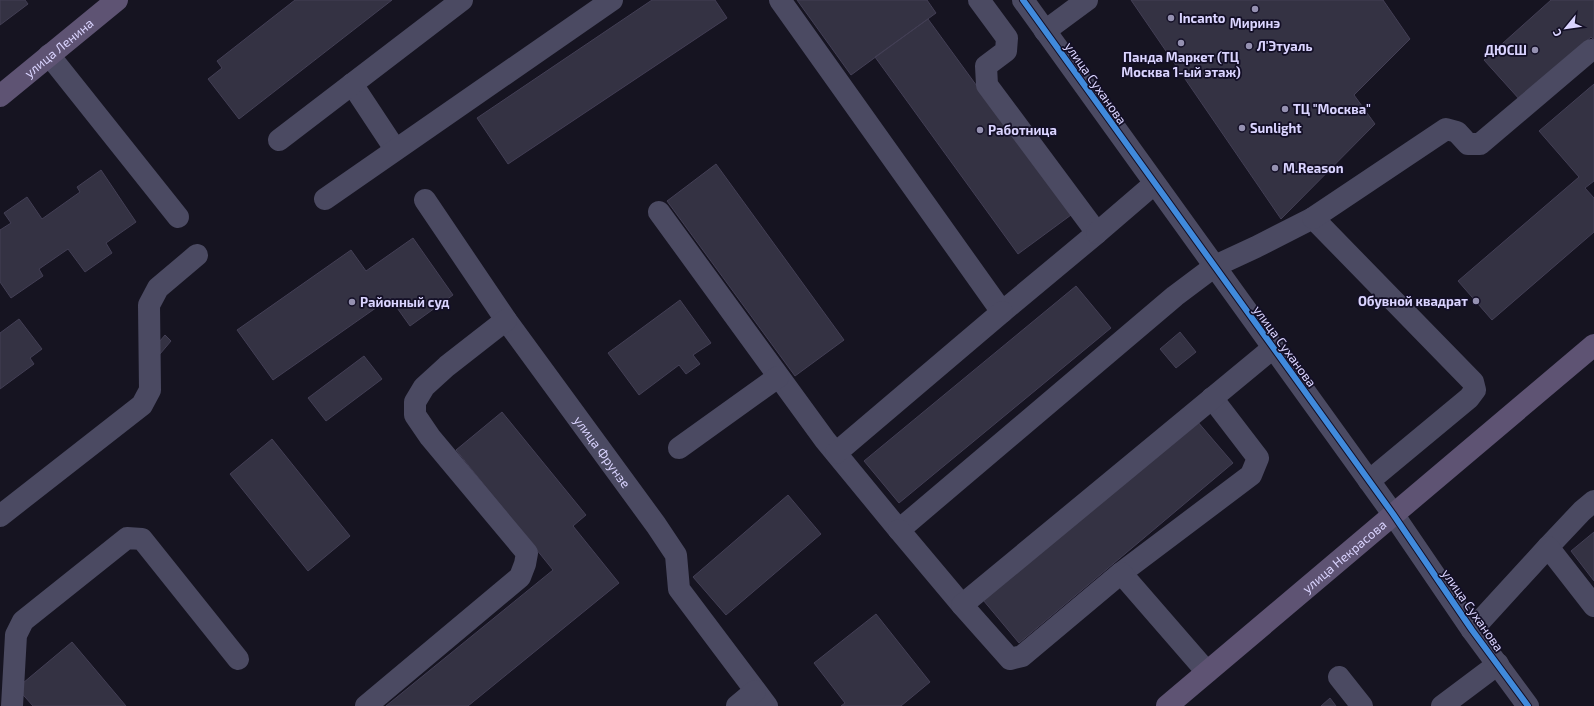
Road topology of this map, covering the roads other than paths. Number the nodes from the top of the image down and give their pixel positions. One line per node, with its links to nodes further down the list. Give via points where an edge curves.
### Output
1 (117, 0): 10 (main road, улица Ленина)
2 (462, 0): 11 (street)
3 (612, 0): 14 (street)
4 (780, 0): 24 (street)
5 (980, 0): 21 (street, via 1008,38 1006,51 986,66 987,85)
6 (1023, 0): 8 (street, улица Суханова)
7 (1087, 0): 8 (street)
8 (1045, 31): 15 (street, улица Суханова)
9 (1591, 50): 20 (street, via 1480,144 1468,144 1457,132 1446,129)
10 (49, 55): 12 (main road, улица Ленина); 19 (street)
11 (352, 84): 13 (street); 14 (street)
12 (0, 96)
13 (279, 140)
14 (395, 149): 16 (street)
15 (1154, 184): 21 (street); 23 (street, улица Суханова)
16 (325, 199)
17 (425, 200): 25 (street, улица Фрунзе)
18 (659, 212): 28 (street)
19 (178, 217)
20 (1312, 218): 23 (street); 32 (street, via 1472,382 1475,390 1469,398)
21 (1097, 233): 24 (street)
22 (197, 256): 35 (street, via 158,288 149,305 150,390 142,405)
23 (1215, 266): 27 (street, улица Суханова); 36 (street, via 1169,301)
24 (1002, 312): 31 (street)
25 (506, 320): 46 (street, улица Фрунзе, via 656,525 676,555 679,589); 48 (street, via 424,387 415,402 415,415 430,437 527,554 520,578)
26 (1594, 345): 34 (main road, улица Некрасова)
27 (1273, 348): 29 (street); 32 (street, улица Суханова)
28 (778, 377): 30 (street); 31 (street)
29 (1212, 398): 38 (street, via 1258,458 1251,476); 39 (street)
30 (679, 448)
31 (836, 453): 36 (street)
32 (1370, 481): 34 (street, улица Суханова)
33 (1594, 501): 37 (street)
34 (1393, 514): 41 (street, улица Суханова); 44 (main road, улица Некрасова)
35 (0, 516)
36 (899, 530): 39 (street)
37 (1548, 547): 40 (street); 41 (street)
38 (1121, 573): 39 (street, via 1022,656 1010,659); 44 (street)
39 (962, 605)
40 (1594, 606)
41 (1472, 630): 43 (street, улица Суханова)
42 (238, 659): 47 (street, via 142,539 127,538 23,621 16,635)
43 (1498, 664): 52 (street); 53 (street, улица Суханова)
44 (1206, 672): 50 (main road, улица Некрасова)
45 (1339, 677): 51 (street)
46 (761, 698): 49 (street)
47 (12, 706)
48 (366, 706)
49 (737, 706)
50 (1167, 706)
51 (1362, 706)
52 (1442, 706)
53 (1528, 706)

